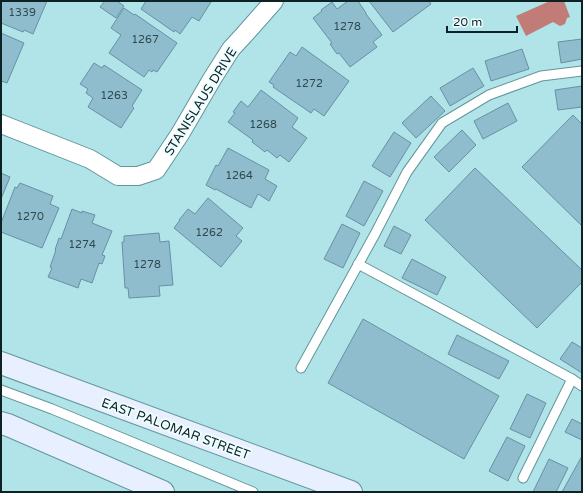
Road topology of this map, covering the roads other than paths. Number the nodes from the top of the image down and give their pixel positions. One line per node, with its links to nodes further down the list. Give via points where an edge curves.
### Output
1 (274, 1): 3 (street, STANISLAUS DRIVE, via 231,49 156,170 138,176 118,176 90,159)
2 (582, 71): 4 (lane, via 541,76 489,95 442,123 407,172)
3 (1, 124)
4 (358, 264): 6 (lane); 7 (lane)
5 (1, 363): 14 (main road, EAST PALOMAR STREET)
6 (301, 368)
7 (572, 379): 8 (lane); 11 (lane)
8 (582, 386)
9 (1, 390): 13 (lane)
10 (1, 423): 12 (main road)
11 (523, 478)
12 (163, 492)
13 (253, 492)
14 (351, 492)

